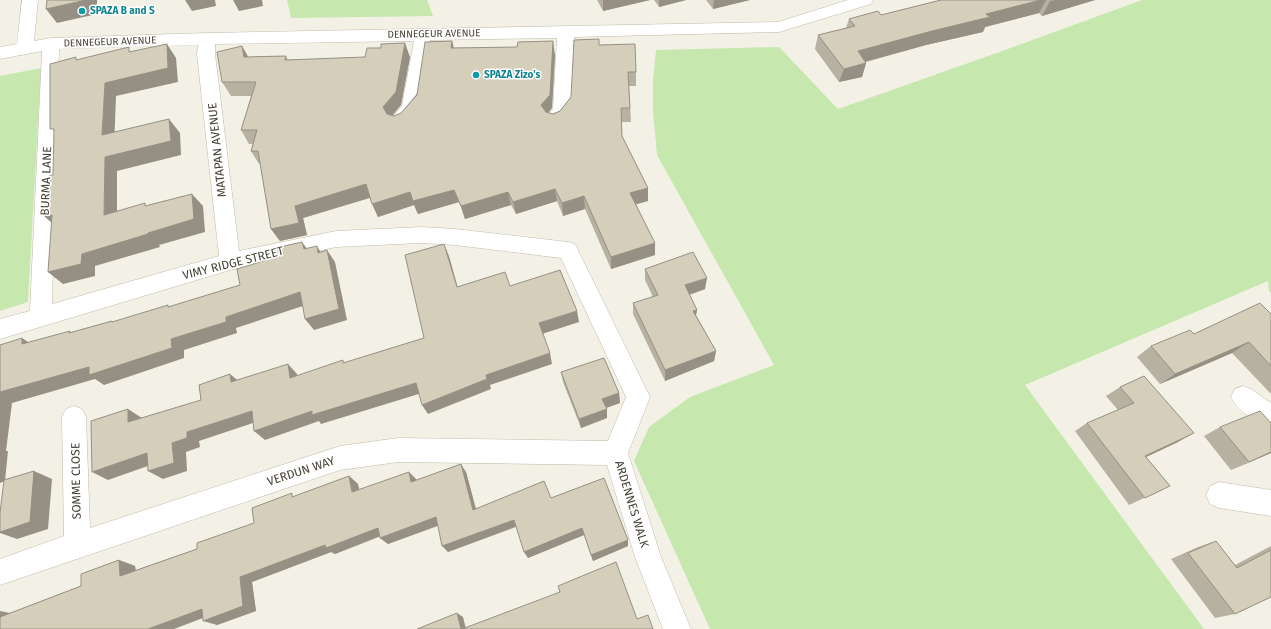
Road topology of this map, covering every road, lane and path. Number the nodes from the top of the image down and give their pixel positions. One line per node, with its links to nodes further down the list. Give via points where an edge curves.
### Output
1 (30, 0): 7 (street)
2 (865, 0): 3 (street, DENNEGEUR AVENUE, via 779,27)
3 (566, 31): 4 (street, DENNEGEUR AVENUE); 9 (street, via 562,111)
4 (424, 34): 5 (street, DENNEGEUR AVENUE); 10 (street, via 412,108)
5 (207, 39): 6 (street, DENNEGEUR AVENUE); 12 (street, MATAPAN AVENUE, via 206,54)
6 (51, 44): 7 (street, DENNEGEUR AVENUE); 13 (street, BURMA LANE)
7 (25, 48): 8 (street, DENNEGEUR AVENUE)
8 (0, 53)
9 (554, 119)
10 (399, 121)
11 (568, 250): 12 (street, VIMY RIDGE STREET, via 421,235 336,239); 18 (street, ARDENNES WALK, via 638,397)
12 (230, 261): 13 (street, VIMY RIDGE STREET)
13 (41, 317): 14 (street, VIMY RIDGE STREET)
14 (0, 329)
15 (1243, 397): 17 (street)
16 (74, 417): 21 (street, SOMME CLOSE)
17 (1271, 418)
18 (616, 453): 21 (street, VERDUN WAY, via 398,450 340,458); 23 (street, ARDENNES WALK, via 648,557)
19 (1219, 494): 20 (street)
20 (1271, 503)
21 (77, 545): 22 (street, VERDUN WAY)
22 (0, 572)
23 (677, 629)

